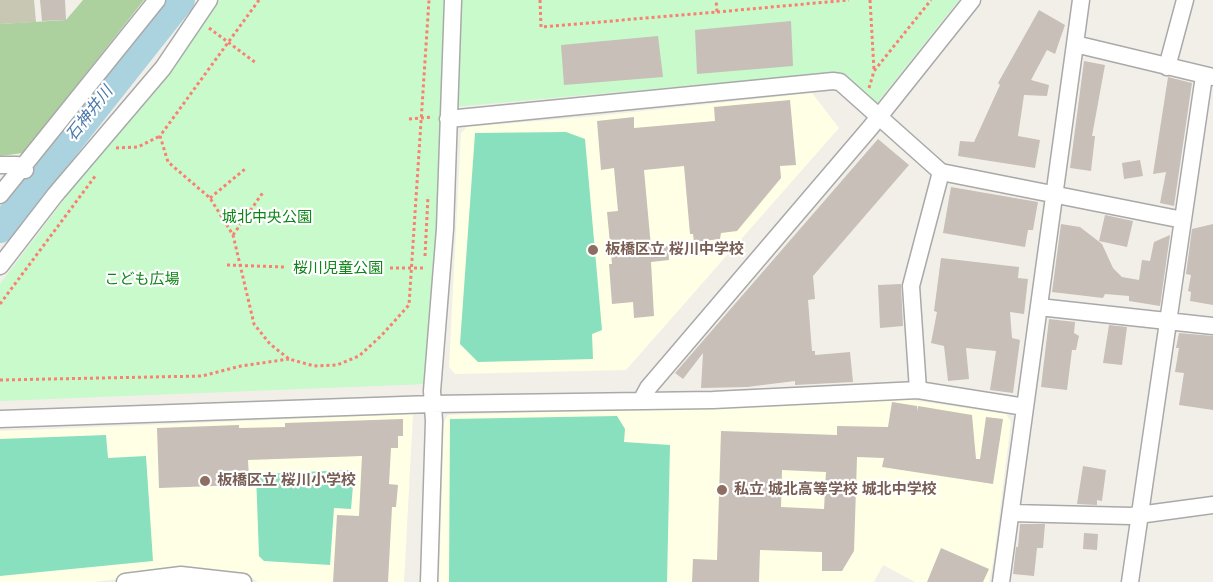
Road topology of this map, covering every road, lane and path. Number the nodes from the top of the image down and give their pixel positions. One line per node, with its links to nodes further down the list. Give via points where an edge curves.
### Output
1 (157, 0): 30 (street)
2 (209, 0): 41 (street, via 163,68 54,194)
3 (259, 0): 16 (path)
4 (429, 0): 23 (path)
5 (453, 0): 25 (street)
6 (540, 0): 14 (path, via 541,27)
7 (716, 0): 14 (path)
8 (849, 0): 14 (path)
9 (870, 0): 20 (path)
10 (931, 0): 20 (path)
11 (972, 0): 24 (street)
12 (1081, 0): 17 (street)
13 (1185, 0): 19 (street)
14 (717, 12)
15 (205, 26): 16 (path)
16 (229, 42): 18 (path); 27 (path)
17 (1075, 44): 19 (street); 34 (street)
18 (256, 63)
19 (1167, 67): 21 (street)
20 (874, 71): 22 (path)
21 (1208, 77): 37 (street)
22 (864, 105): 24 (street); 25 (street, via 840,82 833,81)
23 (422, 117): 25 (path); 26 (path); 44 (path)
24 (878, 117): 32 (street); 55 (street)
25 (440, 118): 56 (street, via 445,229)
26 (409, 119)
27 (160, 136): 28 (path, via 138,147 117,147); 36 (path, via 168,162)
28 (110, 156)
29 (102, 166): 47 (path)
30 (16, 167): 35 (street)
31 (245, 169): 36 (path)
32 (941, 171): 34 (street); 54 (street, via 911,286)
33 (264, 191): 38 (path)
34 (1054, 194): 37 (street); 49 (street)
35 (0, 195)
36 (210, 198): 38 (path)
37 (1183, 220): 50 (street)
38 (233, 235): 40 (path)
39 (227, 265): 40 (path)
40 (241, 265): 42 (path); 52 (path, via 254,324)
41 (0, 266)
42 (284, 267)
43 (390, 268): 44 (path)
44 (412, 268): 45 (path); 52 (path, via 409,305 359,356 337,365 314,366)
45 (424, 268)
46 (5, 285): 47 (path)
47 (10, 289): 48 (path)
48 (0, 304)
49 (1039, 307): 50 (street); 57 (street)
50 (1168, 321): 51 (street); 61 (street)
51 (1213, 326)
52 (289, 359): 53 (path, via 202,376)
53 (0, 380)
54 (918, 390): 55 (street); 57 (street)
55 (641, 401): 56 (street)
56 (432, 404): 58 (street); 64 (street)
57 (1025, 407): 60 (street)
58 (0, 419)
59 (1213, 505): 61 (street)
60 (1011, 513): 61 (street); 65 (street)
61 (1140, 515): 66 (street)
62 (125, 582): 63 (street, via 181,575)
63 (243, 582)
64 (429, 582)
65 (1001, 582)
66 (1130, 582)

